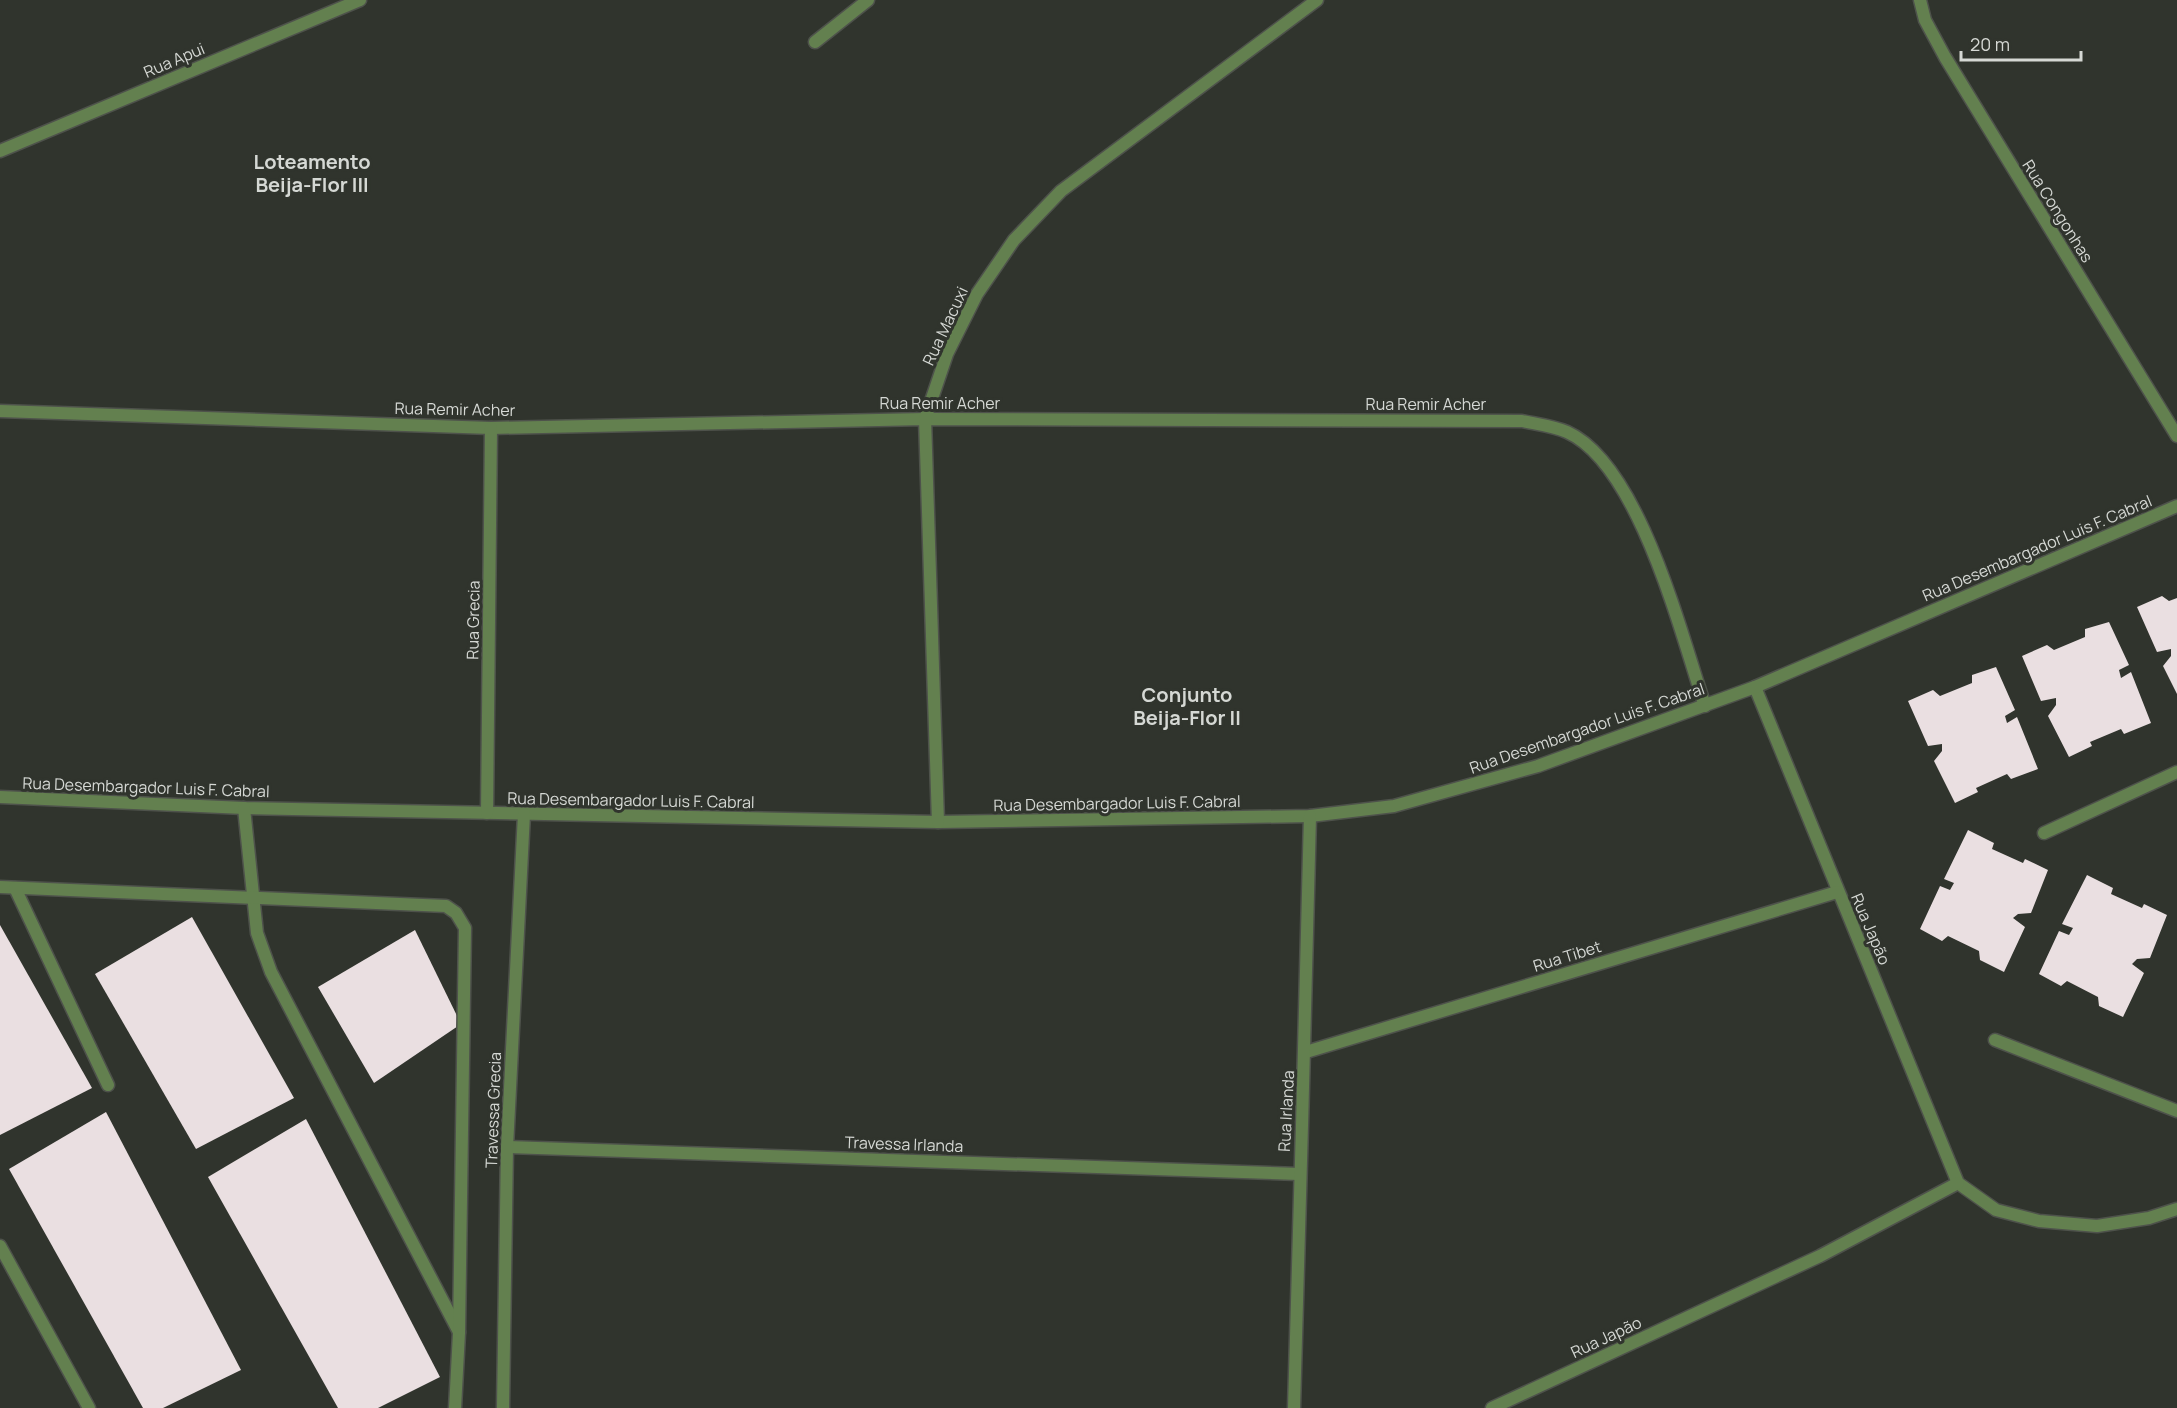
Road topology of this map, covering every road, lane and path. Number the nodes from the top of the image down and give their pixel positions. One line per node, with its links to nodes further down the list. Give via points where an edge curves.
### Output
1 (360, 0): 6 (street, Rua Apui)
2 (868, 0): 5 (street)
3 (1317, 0): 8 (street, Rua Macuxi, via 1061,191 1014,240 977,294 952,344)
4 (1920, 0): 10 (street, Rua Congonhas, via 1925,20 1945,57)
5 (816, 42)
6 (0, 151)
7 (0, 411): 9 (street, Rua Remir Acher)
8 (925, 419): 9 (street, Rua Remir Acher); 13 (street, Rua Remir Acher, via 1522,421 1567,432 1600,456 1628,498 1658,565); 20 (street, Rua Macuxi)
9 (491, 428): 17 (street, Rua Grecia)
10 (2177, 436)
11 (2177, 506): 12 (street, Rua Desembargador Luis F. Cabral)
12 (1755, 687): 13 (street, Rua Desembargador Luis F. Cabral); 24 (street, Rua Japão)
13 (1705, 706): 19 (street, Rua Desembargador Luis F. Cabral, via 1538,766 1461,789 1394,806)
14 (2177, 772): 21 (street)
15 (0, 798): 16 (street, Rua Desembargador Luis F. Cabral)
16 (244, 808): 17 (street, Rua Desembargador Luis F. Cabral); 25 (street)
17 (487, 813): 18 (street, Rua Desembargador Luis F. Cabral)
18 (524, 814): 20 (street, Rua Desembargador Luis F. Cabral); 30 (street, Travessa Grecia)
19 (1310, 816): 20 (street, Rua Desembargador Luis F. Cabral); 27 (street, Rua Irlanda)
20 (938, 822)
21 (2044, 833)
22 (0, 887): 23 (street)
23 (15, 888): 25 (street); 28 (street)
24 (1837, 892): 27 (street, Rua Tibet); 32 (street, Rua Japão)
25 (252, 898): 35 (street, via 257,933 271,972); 35 (street, via 446,906 465,928)
26 (1995, 1040): 29 (street)
27 (1306, 1052): 31 (street, Rua Irlanda)
28 (108, 1085)
29 (2177, 1111)
30 (507, 1147): 31 (street, Travessa Irlanda); 38 (street, Travessa Grecia)
31 (1299, 1174): 39 (street, Rua Irlanda)
32 (1958, 1183): 33 (street, via 1996,1210 2039,1221 2097,1226); 40 (street, Rua Japão, via 1820,1256)
33 (2177, 1209)
34 (0, 1246): 36 (street)
35 (459, 1333): 37 (street)
36 (89, 1408)
37 (455, 1408)
38 (503, 1408)
39 (1294, 1408)
40 (1492, 1408)

